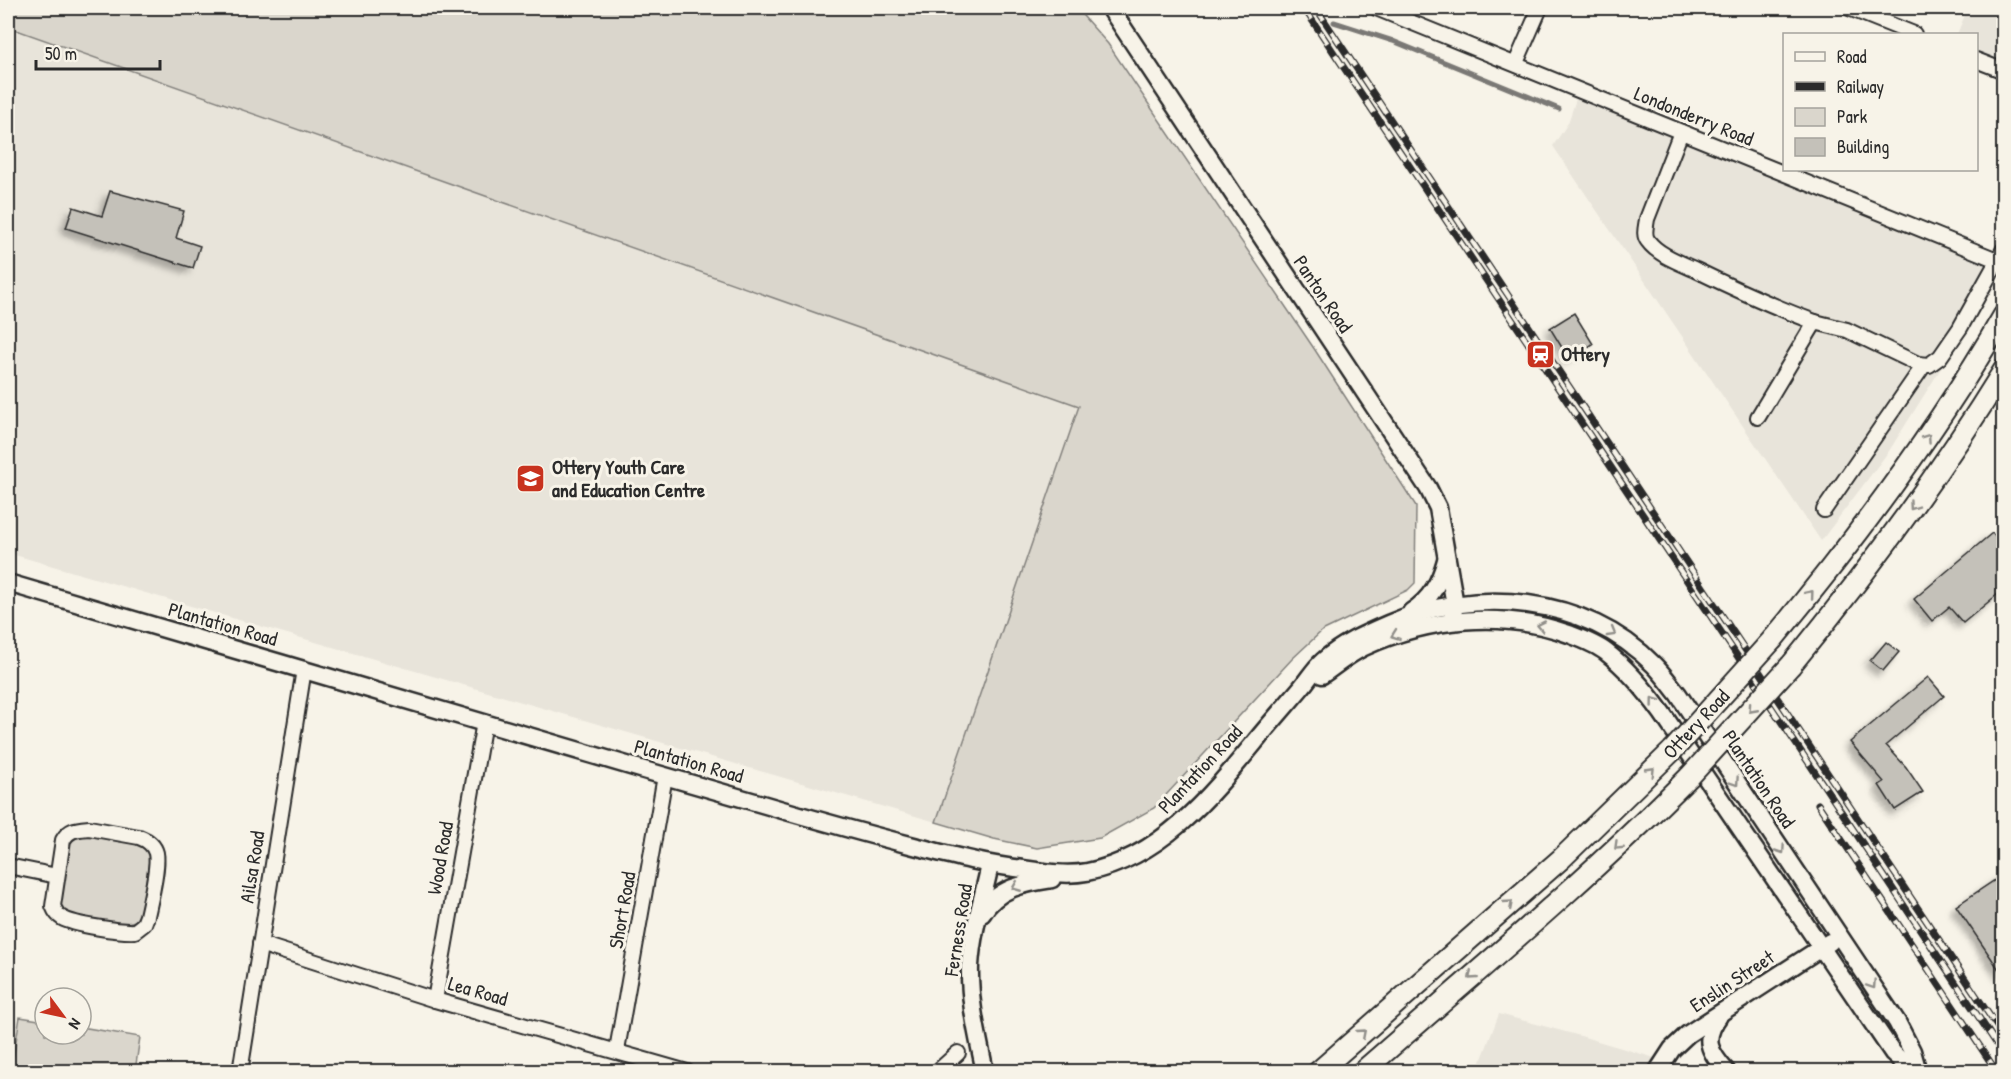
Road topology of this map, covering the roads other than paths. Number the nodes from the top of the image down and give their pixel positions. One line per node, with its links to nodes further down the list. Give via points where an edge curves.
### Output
1 (1110, 8): 17 (street, Panton Road, via 1428,488 1438,508)
2 (1377, 8): 7 (street, Londonderry Road)
3 (1540, 8): 7 (street)
4 (1849, 8): 5 (street)
5 (1912, 33)
6 (1978, 60): 8 (street)
7 (1516, 63): 9 (street, Londonderry Road)
8 (2004, 71)
9 (1681, 132): 10 (street, Londonderry Road); 12 (street, via 1647,219 1646,239 1665,255 1768,305)
10 (2000, 255): 13 (street, via 1940,357)
11 (2004, 315): 41 (main road, Ottery Road, one-way to 11, bridge, via 1561,859 1673,750 1822,580 1896,482)
12 (1815, 322): 13 (street, via 1847,330); 15 (street)
13 (1924, 365): 16 (street)
14 (2004, 370): 42 (main road, Ottery Road, one-way to 42, bridge, via 1878,556 1791,665 1690,776 1612,853)
15 (1758, 417)
16 (1824, 510)
17 (1446, 560): 19 (street, Panton Road); 20 (street, via 1434,591)
18 (8, 583): 21 (street, Plantation Road)
19 (1454, 613): 20 (street, Plantation Road, via 1438,608); 22 (street, Plantation Road, one-way to 22, via 1362,648); 30 (street, Plantation Road, one-way to 30, via 1498,600 1539,605 1602,627 1637,650 1678,694); 32 (street, Plantation Road, one-way to 19, via 1662,713 1605,651 1551,628)
20 (1400, 618): 22 (street, Plantation Road, via 1336,651 1320,663)
21 (304, 669): 23 (street, Plantation Road); 31 (street, Ailsa Road)
22 (1301, 689): 27 (street, Plantation Road, via 1177,827 1128,859)
23 (484, 722): 24 (street, Plantation Road); 33 (street, Wood Road)
24 (665, 776): 25 (street, Plantation Road); 35 (street, Short Road)
25 (990, 865): 27 (street, Plantation Road); 29 (street, Ferness Road)
26 (8, 866): 28 (street)
27 (1068, 875): 29 (street, one-way to 29, via 1011,888 988,905)
28 (57, 876): 28 (street, via 53,906 59,916 135,931 146,919 157,854 151,844 139,837 89,828 73,830 63,840)
29 (977, 923): 40 (street, Ferness Road, via 970,988)
30 (1840, 936): 32 (street, Enslin Street); 46 (street, Plantation Road, one-way to 46, via 1896,1022)
31 (260, 944): 33 (street, Lea Road); 37 (street, Ailsa Road)
32 (1822, 947): 34 (street, Enslin Street); 45 (street, Plantation Road, via 1893,1053)
33 (435, 1000): 35 (street, Lea Road)
34 (1721, 1012): 43 (street, Enslin Street, via 1688,1034); 44 (street, via 1709,1031 1709,1044)
35 (617, 1050): 38 (street, Lea Road)
36 (958, 1053): 39 (street)
37 (240, 1071)
38 (687, 1071)
39 (937, 1071)
40 (985, 1071)
41 (1318, 1071)
42 (1362, 1071)
43 (1657, 1071)
44 (1727, 1071)
45 (1913, 1071)
46 (1918, 1071)

